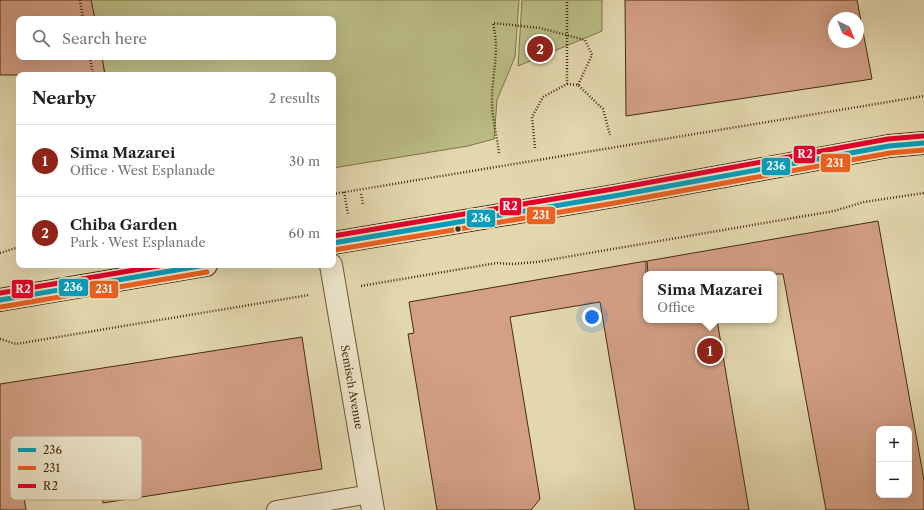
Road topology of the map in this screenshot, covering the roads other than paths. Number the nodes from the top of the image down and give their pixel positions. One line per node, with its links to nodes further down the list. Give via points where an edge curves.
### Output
1 (924, 143): 2 (main road, via 889,146)
2 (336, 242)
3 (188, 268): 5 (main road)
4 (332, 268): 6 (main road, Semisch Avenue)
5 (0, 300)
6 (372, 502): 7 (lane)
7 (276, 510)

